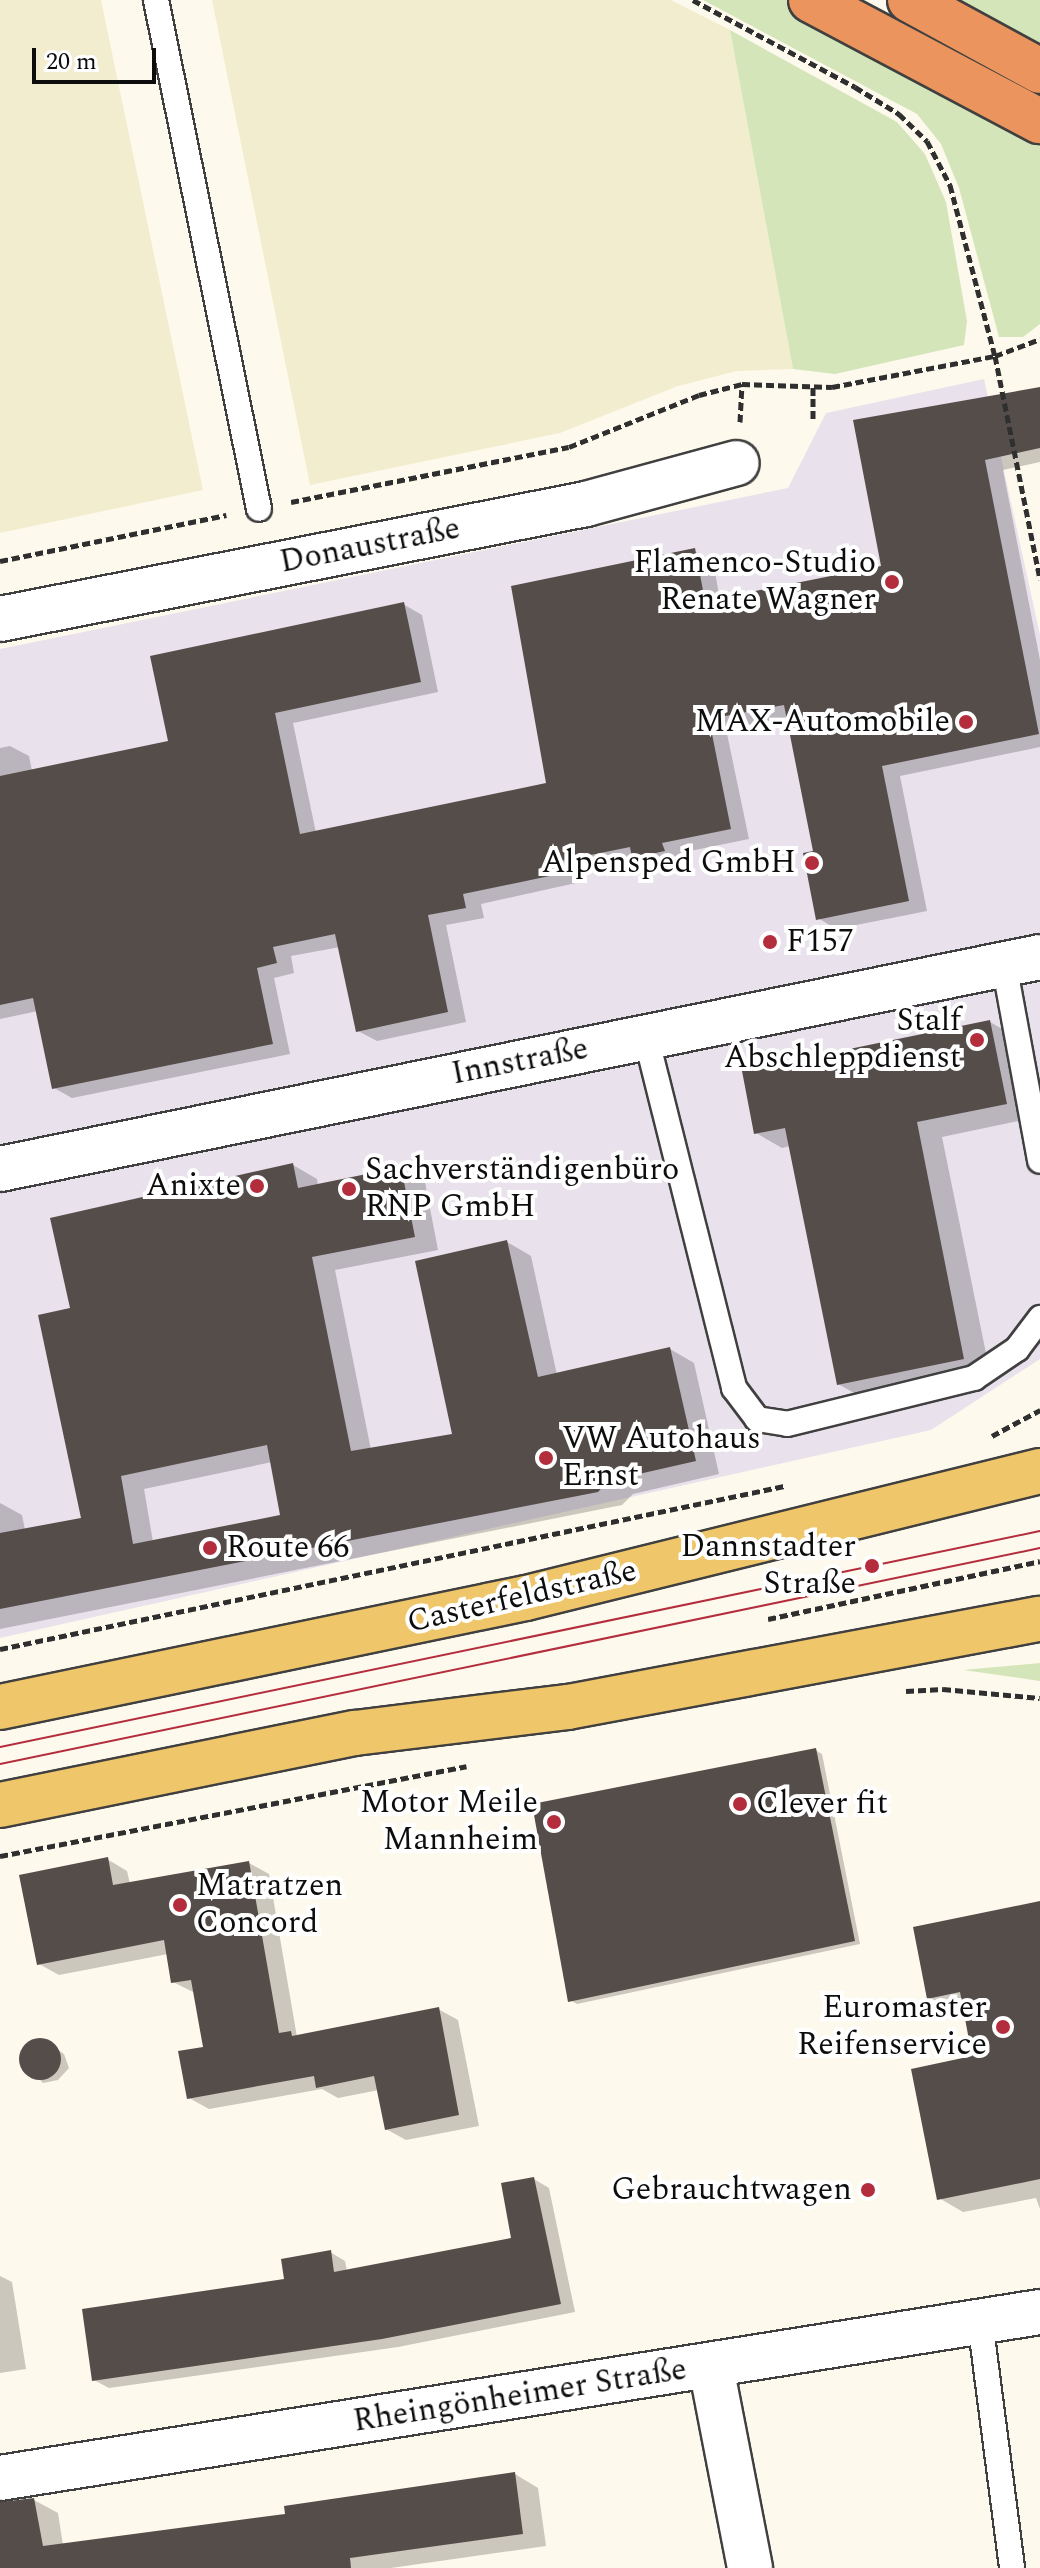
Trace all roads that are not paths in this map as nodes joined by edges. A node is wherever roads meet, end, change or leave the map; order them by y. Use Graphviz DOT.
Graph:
graph roads {
  1 [pos="156,0"];
  2 [pos="811,0"];
  3 [pos="910,0"];
  4 [pos="1040,71"];
  5 [pos="1040,121"];
  6 [pos="737,463"];
  7 [pos="259,509"];
  8 [pos="0,619"];
  9 [pos="1022,960"];
  10 [pos="646,1037"];
  11 [pos="1040,1161"];
  12 [pos="0,1169"];
  13 [pos="1040,1318"];
  14 [pos="1040,1471"];
  15 [pos="1040,1619"];
  16 [pos="978,1632"];
  17 [pos="1040,1642"];
  18 [pos="0,1707"];
  19 [pos="0,1805"];
  20 [pos="1040,2312"];
  21 [pos="980,2321"];
  22 [pos="711,2367"];
  23 [pos="0,2478"];
  24 [pos="750,2568"];
  25 [pos="1012,2568"];
  1 -- 7 [label="lane"];
  2 -- 5 [label="highway"];
  3 -- 4 [label="highway"];
  6 -- 8 [label="street, Donaustraße"];
  9 -- 10 [label="street, Innstraße"];
  9 -- 11 [label="lane"];
  10 -- 12 [label="street, Innstraße"];
  10 -- 13 [label="lane"];
  14 -- 18 [label="main road, Casterfeldstraße"];
  15 -- 16 [label="main road"];
  16 -- 17 [label="street"];
  16 -- 19 [label="main road"];
  20 -- 21 [label="street, Rheingönheimer Straße"];
  21 -- 22 [label="street, Rheingönheimer Straße"];
  21 -- 25 [label="lane"];
  22 -- 23 [label="street, Rheingönheimer Straße"];
  22 -- 24 [label="street"];
}
